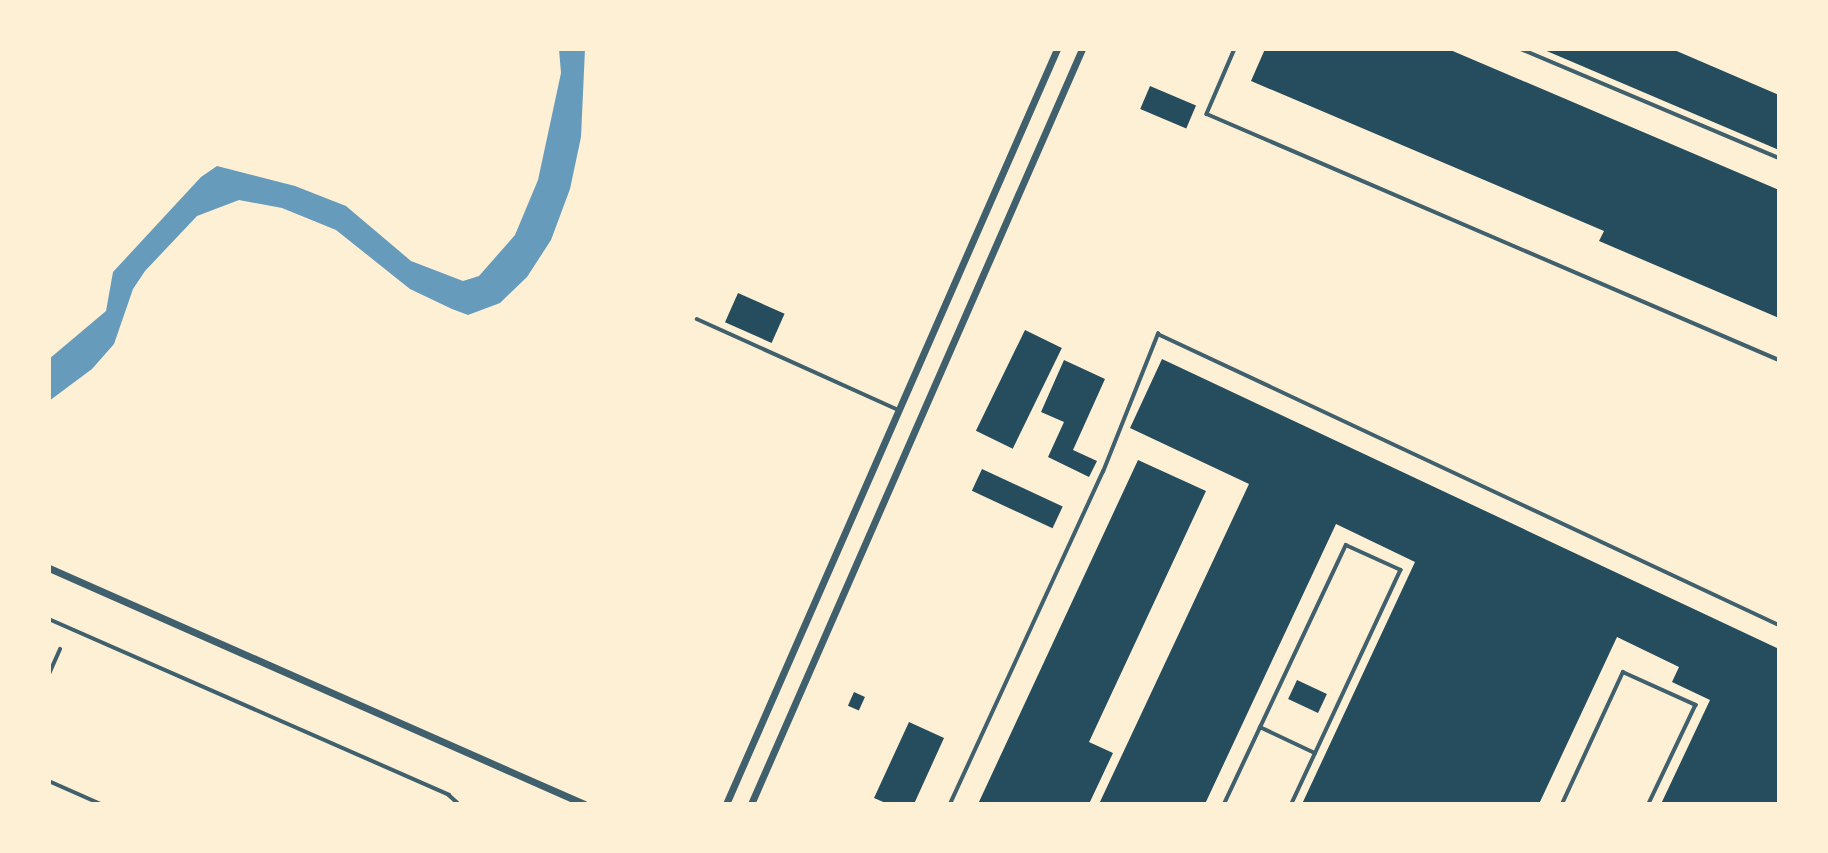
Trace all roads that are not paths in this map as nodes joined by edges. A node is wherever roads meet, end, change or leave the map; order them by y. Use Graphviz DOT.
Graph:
graph roads {
  1 [pos="1057,49"];
  2 [pos="1082,49"];
  3 [pos="1235,49"];
  4 [pos="1521,49"];
  5 [pos="1779,158"];
  6 [pos="696,319"];
  7 [pos="1779,360"];
  8 [pos="901,411"];
  9 [pos="49,568"];
  10 [pos="49,619"];
  11 [pos="1779,625"];
  12 [pos="60,649"];
  13 [pos="49,674"];
  14 [pos="1260,727"];
  15 [pos="1316,753"];
  16 [pos="49,781"];
  17 [pos="101,804"];
  18 [pos="459,804"];
  19 [pos="583,804"];
  20 [pos="726,804"];
  21 [pos="751,804"];
  22 [pos="950,804"];
  23 [pos="1224,804"];
  24 [pos="1292,804"];
  25 [pos="1562,804"];
  26 [pos="1649,804"];
  1 -- 8 [label="street"];
  2 -- 21 [label="street"];
  3 -- 7 [label="lane"];
  4 -- 5 [label="lane"];
  6 -- 8 [label="lane"];
  8 -- 20 [label="street"];
  9 -- 19 [label="street"];
  10 -- 18 [label="lane"];
  11 -- 22 [label="lane"];
  12 -- 13 [label="lane"];
  14 -- 15 [label="lane"];
  14 -- 15 [label="lane"];
  14 -- 23 [label="lane"];
  15 -- 24 [label="lane"];
  16 -- 17 [label="lane"];
  25 -- 26 [label="lane"];
}
